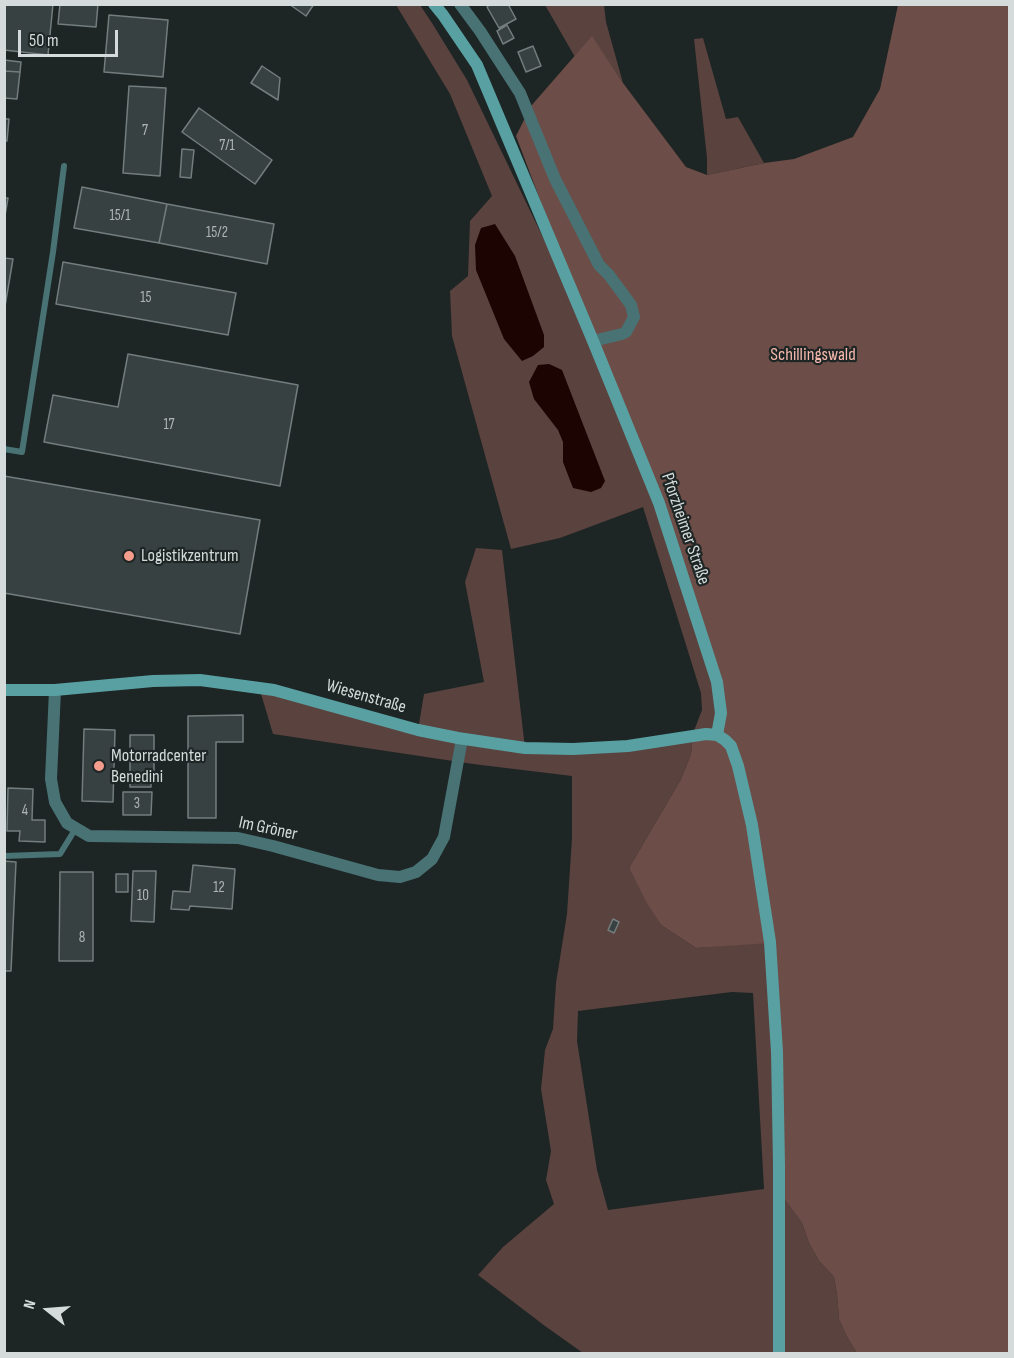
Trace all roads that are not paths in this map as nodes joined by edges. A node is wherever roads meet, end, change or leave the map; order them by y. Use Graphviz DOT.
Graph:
graph roads {
  1 [pos="434,4"];
  2 [pos="460,4"];
  3 [pos="64,166"];
  4 [pos="593,341"];
  5 [pos="4,449"];
  6 [pos="4,690"];
  7 [pos="55,690"];
  8 [pos="717,735"];
  9 [pos="462,739"];
  10 [pos="76,828"];
  11 [pos="4,856"];
  12 [pos="779,1353"];
  1 -- 4 [label="street, Pforzheimer Straße"];
  2 -- 4 [label="street"];
  3 -- 5 [label="lane"];
  4 -- 8 [label="street, Pforzheimer Straße"];
  6 -- 7 [label="street, Wiesenstraße"];
  7 -- 9 [label="street, Wiesenstraße"];
  7 -- 10 [label="street"];
  8 -- 9 [label="street, Wiesenstraße"];
  8 -- 12 [label="street"];
  9 -- 10 [label="street, Im Gröner"];
  10 -- 11 [label="lane"];
}
